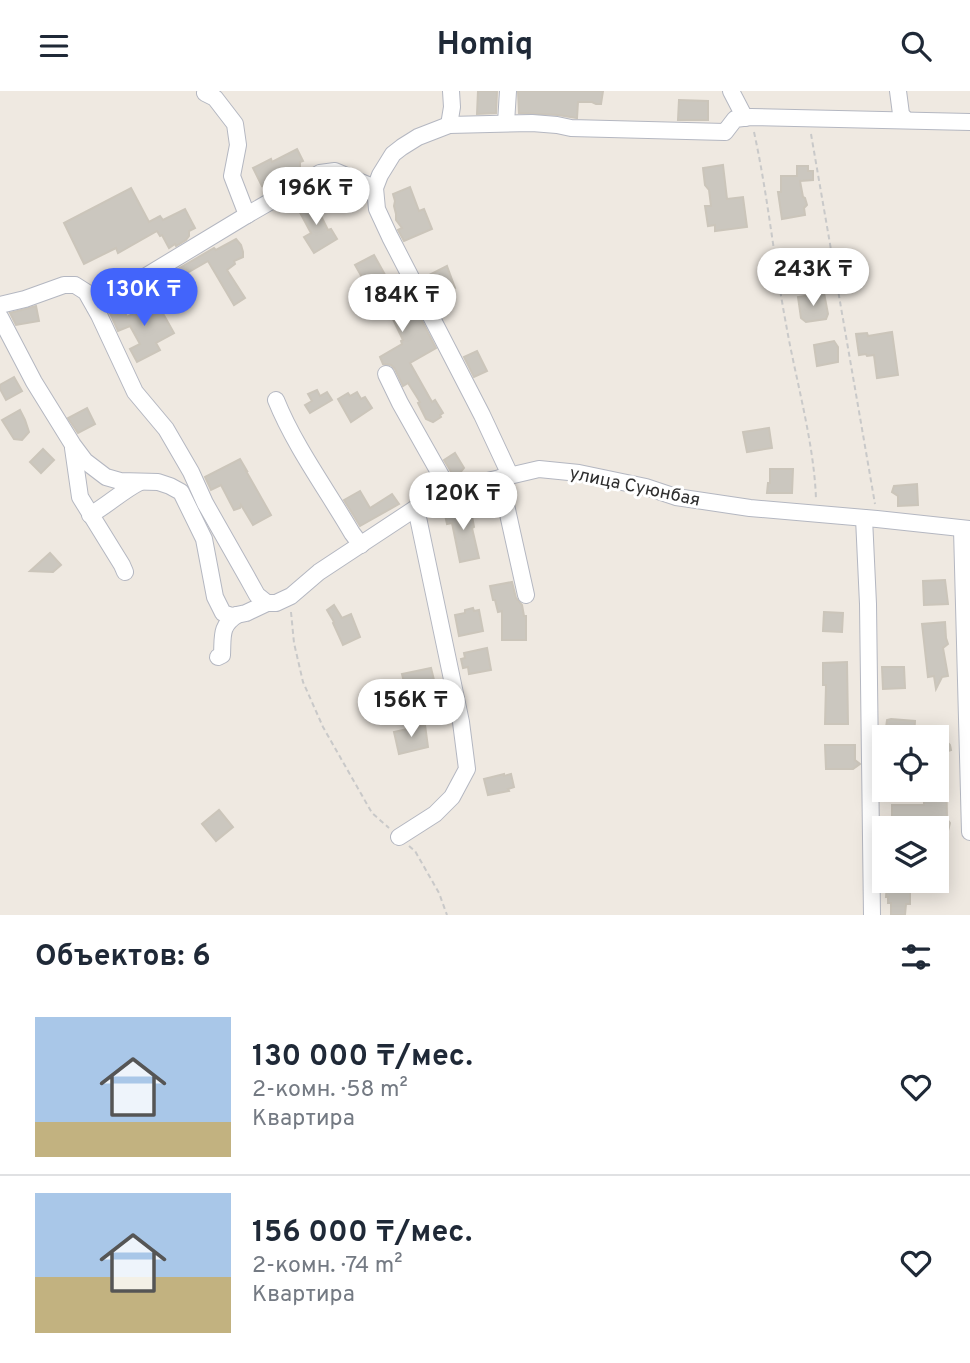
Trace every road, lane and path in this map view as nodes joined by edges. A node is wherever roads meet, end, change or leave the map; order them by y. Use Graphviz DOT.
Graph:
graph roads {
  1 [pos="451,91"];
  2 [pos="508,91"];
  3 [pos="731,91"];
  4 [pos="898,91"];
  5 [pos="205,93"];
  6 [pos="748,118"];
  7 [pos="906,121"];
  8 [pos="970,122"];
  9 [pos="506,123"];
  10 [pos="449,125"];
  11 [pos="811,133"];
  12 [pos="375,188"];
  13 [pos="247,215"];
  14 [pos="0,305"];
  15 [pos="94,307"];
  16 [pos="0,317"];
  17 [pos="386,374"];
  18 [pos="276,400"];
  19 [pos="73,445"];
  20 [pos="505,476"];
  21 [pos="141,481"];
  22 [pos="449,490"];
  23 [pos="416,508"];
  24 [pos="816,514"];
  25 [pos="90,515"];
  26 [pos="871,518"];
  27 [pos="966,529"];
  28 [pos="361,545"];
  29 [pos="125,572"];
  30 [pos="526,595"];
  31 [pos="291,596"];
  32 [pos="267,603"];
  33 [pos="237,615"];
  34 [pos="218,657"];
  35 [pos="970,832"];
  36 [pos="399,837"];
  37 [pos="447,915"];
  38 [pos="872,915"];
  1 -- 10 [label="street"];
  2 -- 9 [label="street"];
  3 -- 6 [label="street"];
  4 -- 7 [label="street"];
  5 -- 13 [label="street"];
  6 -- 7 [label="street"];
  6 -- 9 [label="street"];
  6 -- 24 [label="path"];
  7 -- 8 [label="street"];
  9 -- 10 [label="street"];
  10 -- 12 [label="street"];
  11 -- 26 [label="path"];
  12 -- 13 [label="street"];
  12 -- 20 [label="street"];
  13 -- 15 [label="street"];
  14 -- 15 [label="street"];
  15 -- 32 [label="street"];
  16 -- 19 [label="street"];
  17 -- 22 [label="street"];
  18 -- 28 [label="street"];
  19 -- 21 [label="street"];
  19 -- 25 [label="street"];
  20 -- 22 [label="street, улица Суюнбая"];
  20 -- 24 [label="street, улица Суюнбая"];
  20 -- 30 [label="street"];
  21 -- 25 [label="street"];
  21 -- 33 [label="street"];
  22 -- 23 [label="street, улица Суюнбая"];
  23 -- 28 [label="street, улица Суюнбая"];
  23 -- 36 [label="street"];
  24 -- 26 [label="street, улица Суюнбая"];
  25 -- 29 [label="street"];
  26 -- 27 [label="street, улица Суюнбая"];
  26 -- 38 [label="street"];
  27 -- 35 [label="street"];
  28 -- 31 [label="street, улица Суюнбая"];
  31 -- 32 [label="street"];
  31 -- 36 [label="path"];
  32 -- 33 [label="street"];
  33 -- 34 [label="street"];
  36 -- 37 [label="path"];
}
